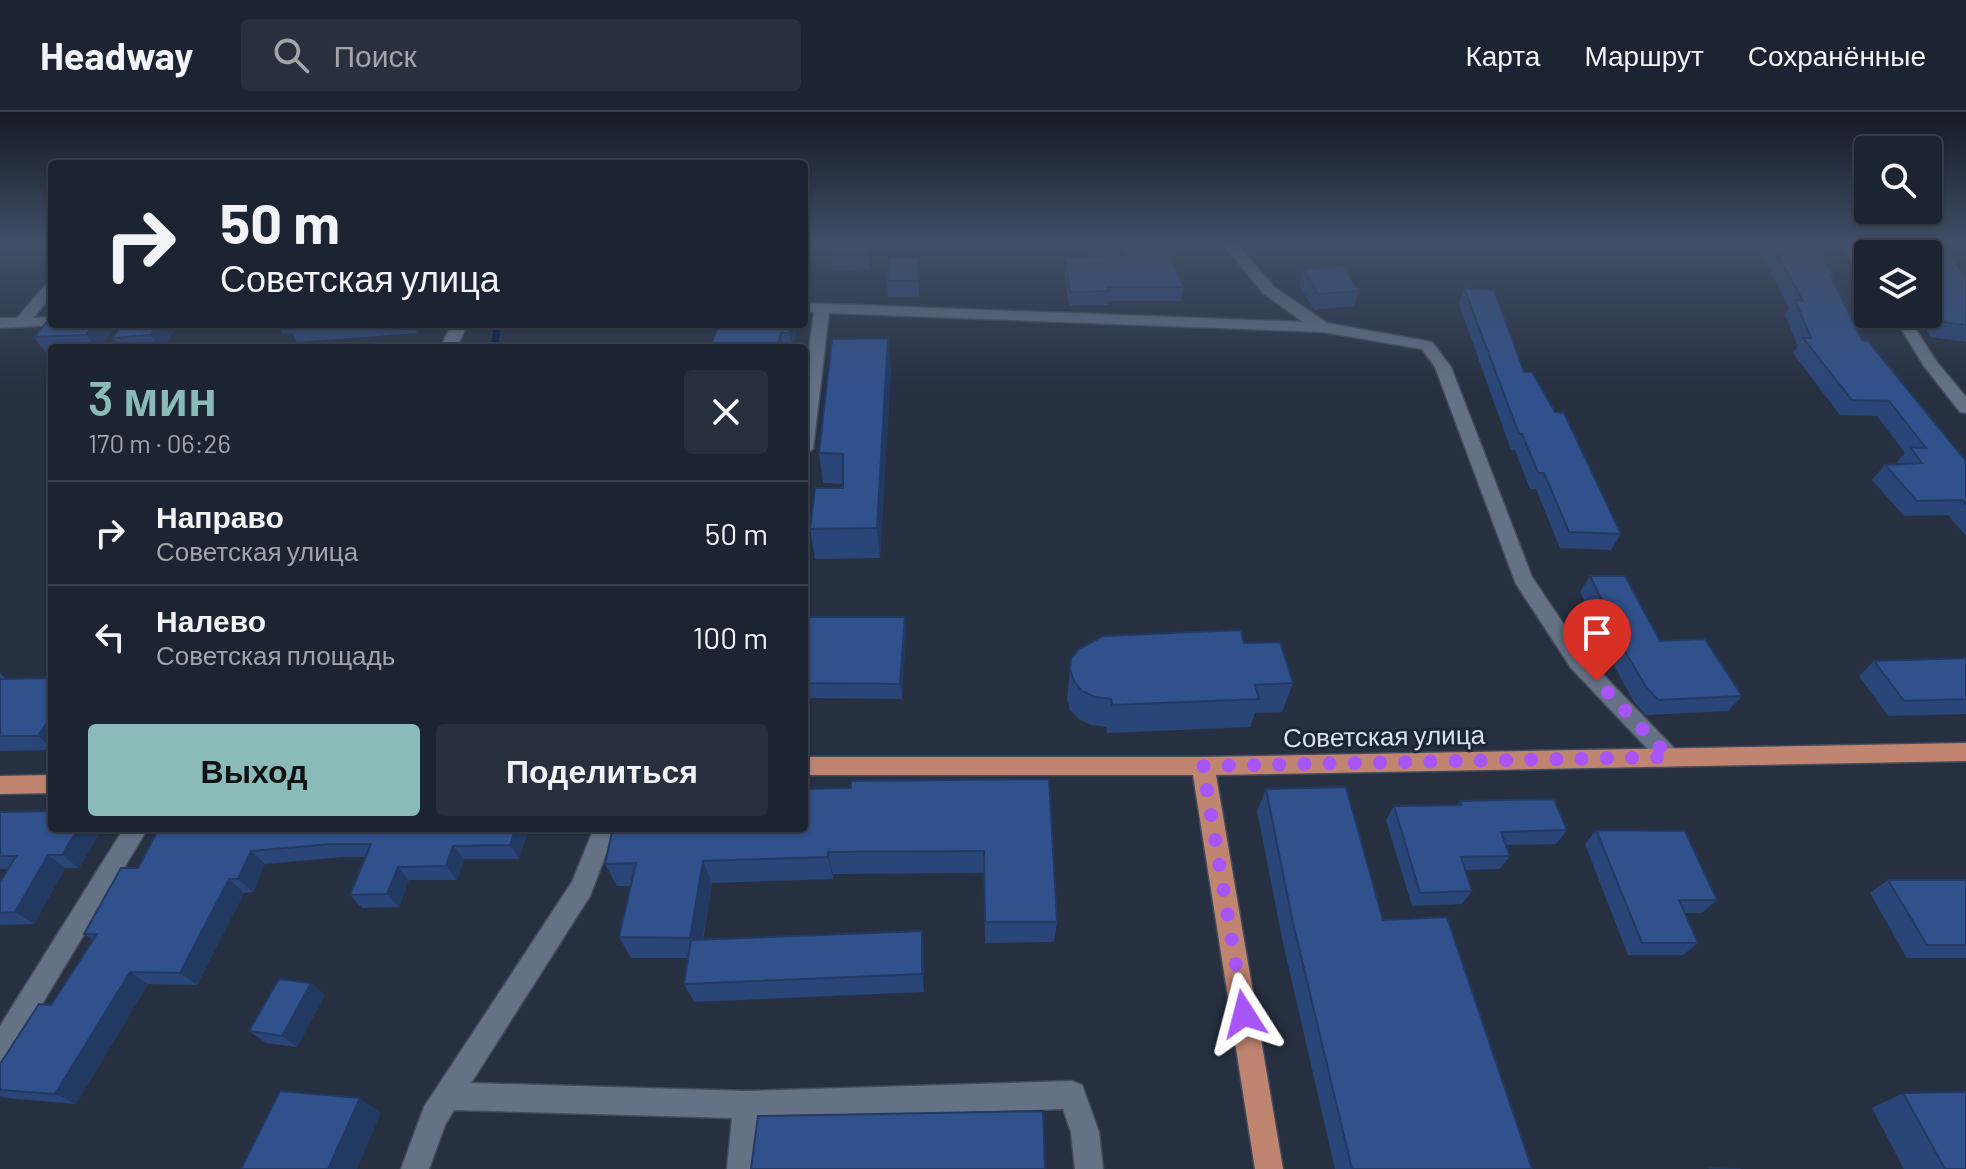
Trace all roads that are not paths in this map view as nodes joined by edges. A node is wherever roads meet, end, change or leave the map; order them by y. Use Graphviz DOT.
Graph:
graph roads {
  1 [pos="1268,290"];
  2 [pos="48,291"];
  3 [pos="808,307"];
  4 [pos="822,308"];
  5 [pos="48,322"];
  6 [pos="0,323"];
  7 [pos="21,323"];
  8 [pos="1323,327"];
  9 [pos="1908,328"];
  10 [pos="1966,408"];
  11 [pos="808,418"];
  12 [pos="1966,752"];
  13 [pos="1669,757"];
  14 [pos="808,766"];
  15 [pos="1203,766"];
  16 [pos="48,784"];
  17 [pos="0,785"];
  18 [pos="135,832"];
  19 [pos="603,832"];
  20 [pos="0,1050"];
  21 [pos="447,1096"];
  22 [pos="747,1105"];
  23 [pos="415,1169"];
  24 [pos="741,1169"];
  25 [pos="1089,1169"];
  26 [pos="1269,1169"];
  1 -- 8 [label="street"];
  2 -- 7 [label="street"];
  3 -- 4 [label="street"];
  4 -- 8 [label="street"];
  4 -- 11 [label="street"];
  5 -- 7 [label="street"];
  6 -- 7 [label="street"];
  8 -- 13 [label="street"];
  9 -- 10 [label="street"];
  12 -- 13 [label="main road, Советская улица"];
  13 -- 15 [label="main road, Советская улица"];
  14 -- 15 [label="main road, Советская улица"];
  15 -- 26 [label="main road"];
  16 -- 17 [label="main road"];
  18 -- 20 [label="street"];
  19 -- 21 [label="street"];
  21 -- 22 [label="street"];
  21 -- 23 [label="street"];
  22 -- 24 [label="street"];
  22 -- 25 [label="street"];
}
